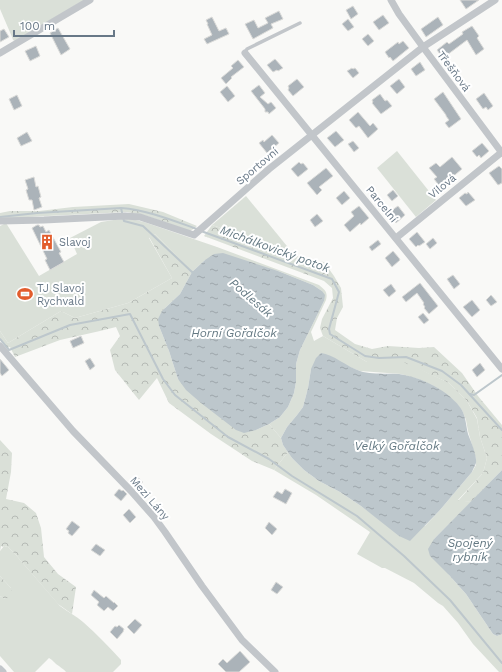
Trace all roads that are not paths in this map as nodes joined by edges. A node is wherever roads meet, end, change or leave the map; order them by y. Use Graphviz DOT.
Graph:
graph roads {
  1 [pos="90,0"];
  2 [pos="391,0"];
  3 [pos="495,0"];
  4 [pos="300,23"];
  5 [pos="423,47"];
  6 [pos="0,53"];
  7 [pos="245,53"];
  8 [pos="312,135"];
  9 [pos="502,153"];
  10 [pos="0,221"];
  11 [pos="396,238"];
  12 [pos="0,346"];
  13 [pos="502,369"];
  14 [pos="0,669"];
  15 [pos="3,672"];
  16 [pos="275,672"];
  1 -- 6 [label="street"];
  2 -- 5 [label="street, Třešňová"];
  3 -- 5 [label="street, Sportovní"];
  4 -- 7 [label="lane"];
  5 -- 8 [label="street, Sportovní"];
  5 -- 9 [label="street, Třešňová"];
  7 -- 8 [label="street, Parcelní"];
  8 -- 10 [label="street, Sportovní"];
  8 -- 11 [label="street, Parcelní"];
  9 -- 11 [label="street, Vilová"];
  11 -- 13 [label="street, Parcelní"];
  12 -- 16 [label="street, Mezi Lány"];
  14 -- 15 [label="street"];
}
